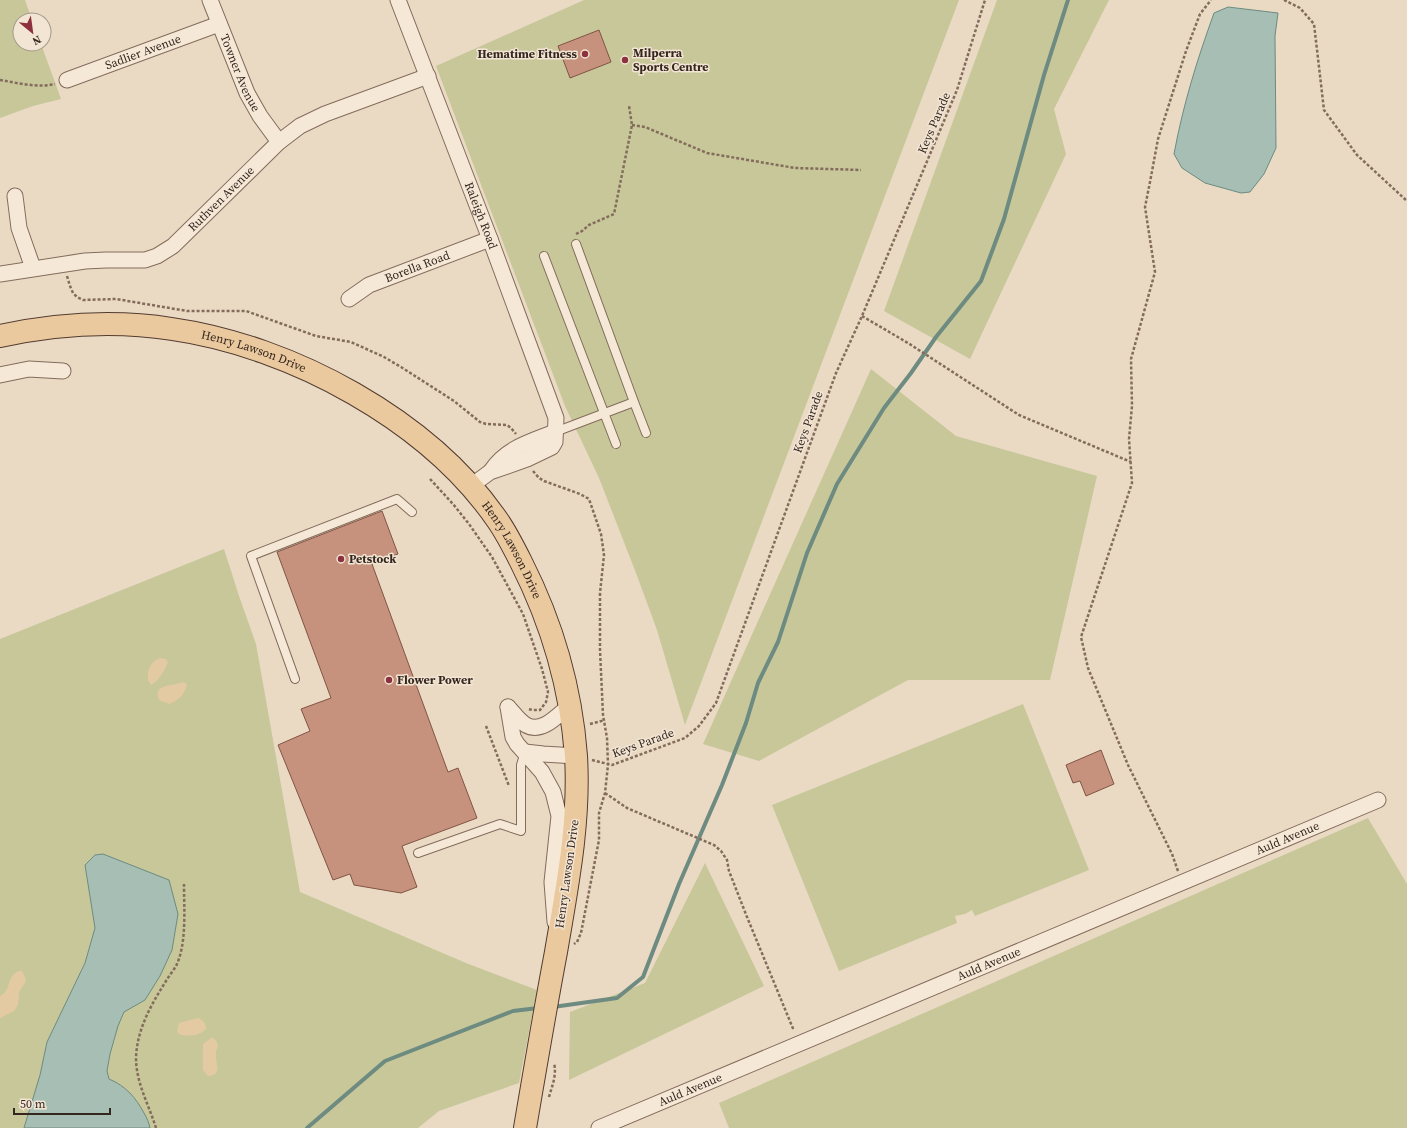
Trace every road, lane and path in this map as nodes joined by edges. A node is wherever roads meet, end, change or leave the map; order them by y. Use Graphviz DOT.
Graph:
graph roads {
  1 [pos="210,0"];
  2 [pos="398,0"];
  3 [pos="985,0"];
  4 [pos="1211,0"];
  5 [pos="1284,0"];
  6 [pos="219,24"];
  7 [pos="428,76"];
  8 [pos="0,80"];
  9 [pos="67,80"];
  10 [pos="629,106"];
  11 [pos="632,125"];
  12 [pos="279,142"];
  13 [pos="861,170"];
  14 [pos="15,196"];
  15 [pos="1407,201"];
  16 [pos="490,239"];
  17 [pos="576,244"];
  18 [pos="544,256"];
  19 [pos="65,263"];
  20 [pos="33,268"];
  21 [pos="0,274"];
  22 [pos="349,299"];
  23 [pos="862,316"];
  24 [pos="0,336"];
  25 [pos="64,371"];
  26 [pos="0,375"];
  27 [pos="634,402"];
  28 [pos="604,414"];
  29 [pos="555,432"];
  30 [pos="646,433"];
  31 [pos="518,437"];
  32 [pos="616,444"];
  33 [pos="1131,462"];
  34 [pos="531,469"];
  35 [pos="430,479"];
  36 [pos="471,486"];
  37 [pos="412,512"];
  38 [pos="295,679"];
  39 [pos="569,706"];
  40 [pos="527,708"];
  41 [pos="604,720"];
  42 [pos="589,724"];
  43 [pos="486,726"];
  44 [pos="525,752"];
  45 [pos="576,756"];
  46 [pos="608,765"];
  47 [pos="509,786"];
  48 [pos="605,793"];
  49 [pos="1378,800"];
  50 [pos="418,853"];
  51 [pos="1182,882"];
  52 [pos="184,884"];
  53 [pos="565,944"];
  54 [pos="794,1031"];
  55 [pos="156,1128"];
  56 [pos="525,1128"];
  57 [pos="599,1128"];
  1 -- 6 [label="street, Towner Avenue"];
  2 -- 7 [label="street, Raleigh Road"];
  3 -- 23 [label="path, Keys Parade"];
  4 -- 33 [label="path"];
  5 -- 15 [label="path"];
  6 -- 9 [label="street, Sadlier Avenue"];
  6 -- 12 [label="street, Towner Avenue"];
  7 -- 12 [label="street, Ruthven Avenue"];
  7 -- 16 [label="street, Raleigh Road"];
  8 -- 9 [label="path"];
  10 -- 11 [label="path"];
  11 -- 13 [label="path"];
  11 -- 17 [label="path"];
  12 -- 19 [label="street, Ruthven Avenue"];
  14 -- 20 [label="street"];
  16 -- 22 [label="street, Borella Road"];
  16 -- 29 [label="street, Raleigh Road"];
  17 -- 27 [label="lane"];
  18 -- 28 [label="lane"];
  19 -- 20 [label="street, Ruthven Avenue"];
  19 -- 31 [label="path"];
  20 -- 21 [label="street, Ruthven Avenue"];
  23 -- 33 [label="path"];
  23 -- 46 [label="path, Keys Parade"];
  24 -- 36 [label="main road, Henry Lawson Drive"];
  25 -- 26 [label="street"];
  27 -- 28 [label="lane"];
  27 -- 30 [label="lane"];
  28 -- 29 [label="lane"];
  28 -- 32 [label="lane"];
  29 -- 36 [label="street, Raleigh Road"];
  33 -- 51 [label="path"];
  34 -- 41 [label="path"];
  35 -- 40 [label="path"];
  36 -- 39 [label="main road, Henry Lawson Drive"];
  37 -- 38 [label="lane"];
  39 -- 44 [label="street"];
  39 -- 45 [label="main road, Henry Lawson Drive"];
  41 -- 42 [label="path"];
  41 -- 46 [label="path"];
  43 -- 47 [label="path"];
  44 -- 45 [label="street"];
  44 -- 50 [label="lane"];
  44 -- 53 [label="street"];
  45 -- 46 [label="path, Keys Parade"];
  45 -- 53 [label="main road, Henry Lawson Drive"];
  46 -- 48 [label="path"];
  48 -- 53 [label="path"];
  48 -- 54 [label="path"];
  49 -- 51 [label="street, Auld Avenue"];
  51 -- 57 [label="street, Auld Avenue"];
  52 -- 55 [label="path"];
  53 -- 56 [label="main road, Henry Lawson Drive"];
}
